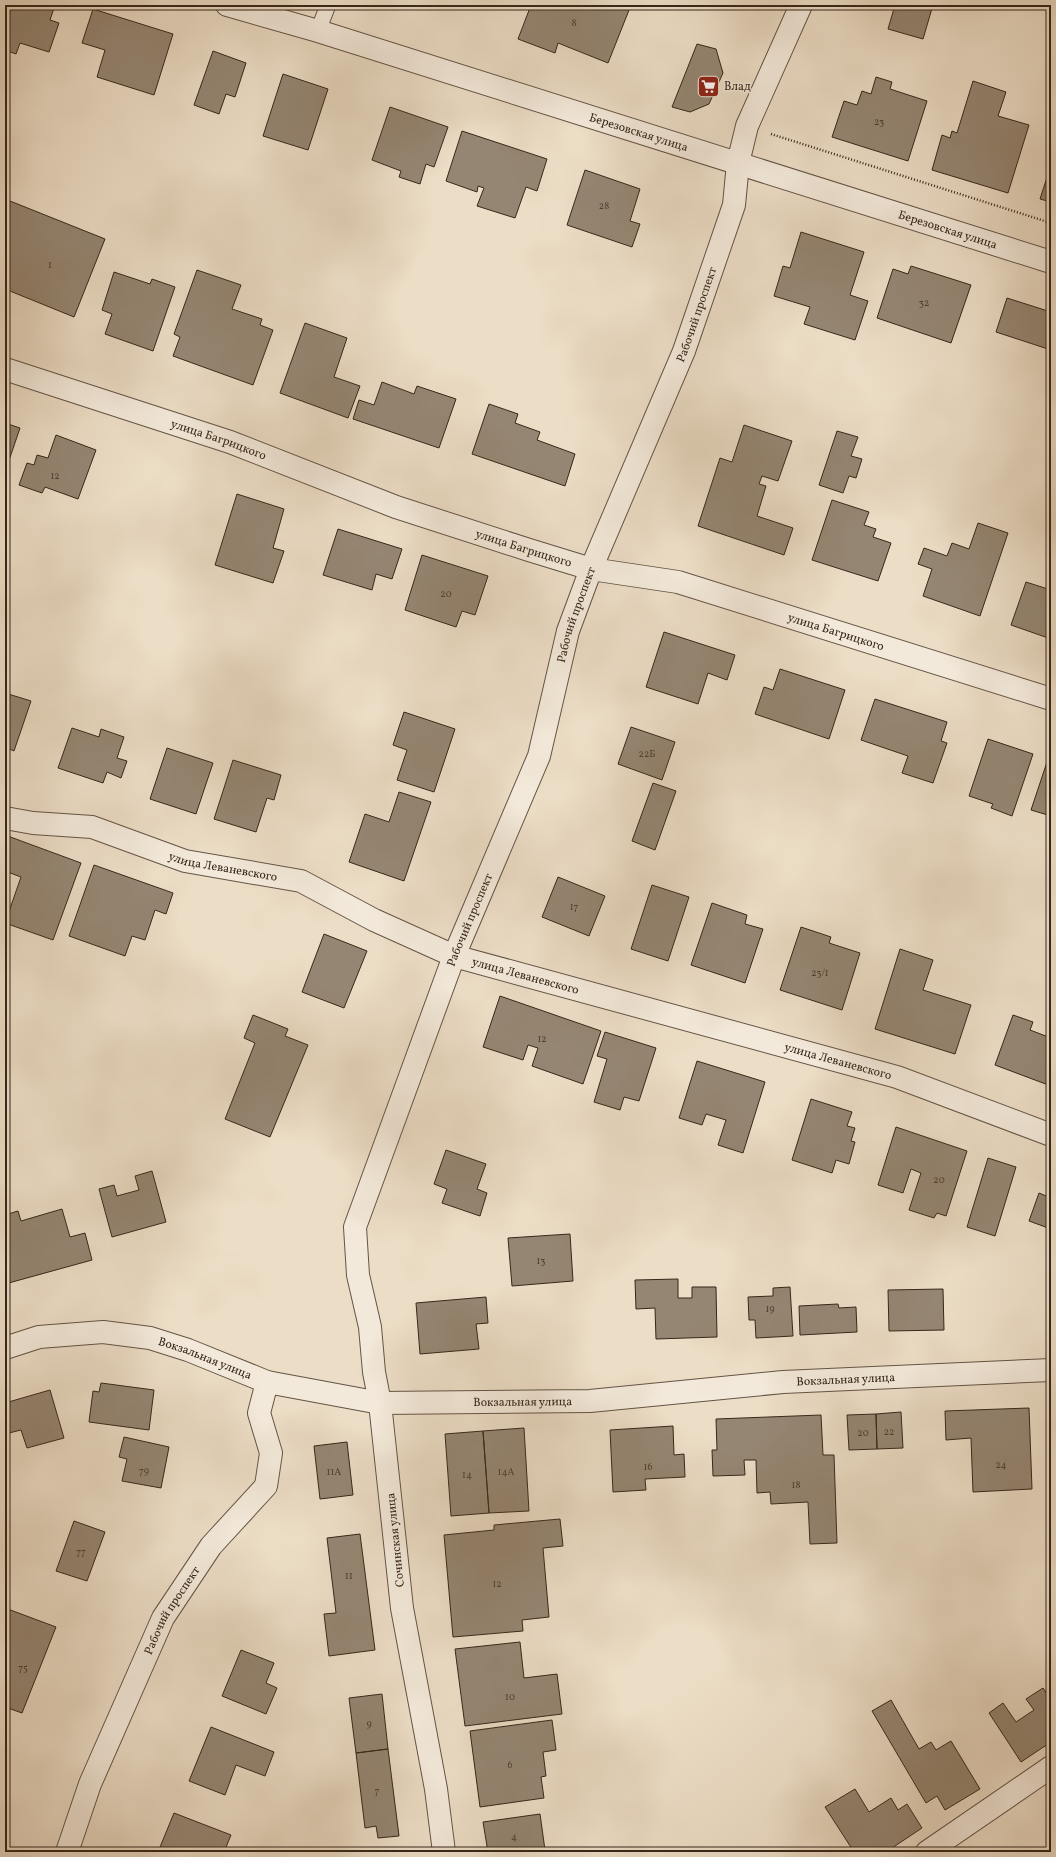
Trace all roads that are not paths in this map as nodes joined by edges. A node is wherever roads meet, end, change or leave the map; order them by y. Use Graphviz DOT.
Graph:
graph roads {
  1 [pos="227,5"];
  2 [pos="328,5"];
  3 [pos="801,5"];
  4 [pos="318,31"];
  5 [pos="738,163"];
  6 [pos="1051,262"];
  7 [pos="5,369"];
  8 [pos="591,569"];
  9 [pos="1051,699"];
  10 [pos="5,818"];
  11 [pos="454,956"];
  12 [pos="1051,1135"];
  13 [pos="355,1227"];
  14 [pos="5,1348"];
  15 [pos="1051,1370"];
  16 [pos="267,1382"];
  17 [pos="380,1403"];
  18 [pos="1051,1767"];
  19 [pos="67,1852"];
  20 [pos="444,1852"];
  21 [pos="927,1852"];
  1 -- 4 [label="street, Березовская улица"];
  2 -- 4 [label="lane"];
  3 -- 5 [label="street, Рабочий проспект"];
  4 -- 5 [label="street, Березовская улица"];
  5 -- 6 [label="street, Березовская улица"];
  5 -- 8 [label="street, Рабочий проспект"];
  7 -- 8 [label="street, улица Багрицкого"];
  8 -- 9 [label="street, улица Багрицкого"];
  8 -- 11 [label="street, Рабочий проспект"];
  10 -- 11 [label="street, улица Леваневского"];
  11 -- 12 [label="street, улица Леваневского"];
  11 -- 13 [label="street, Рабочий проспект"];
  13 -- 17 [label="street, Сочинская улица"];
  14 -- 16 [label="street, Вокзальная улица"];
  15 -- 17 [label="street, Вокзальная улица"];
  16 -- 17 [label="street, Вокзальная улица"];
  16 -- 19 [label="street, Рабочий проспект"];
  17 -- 20 [label="street, Сочинская улица"];
  18 -- 21 [label="street"];
}
